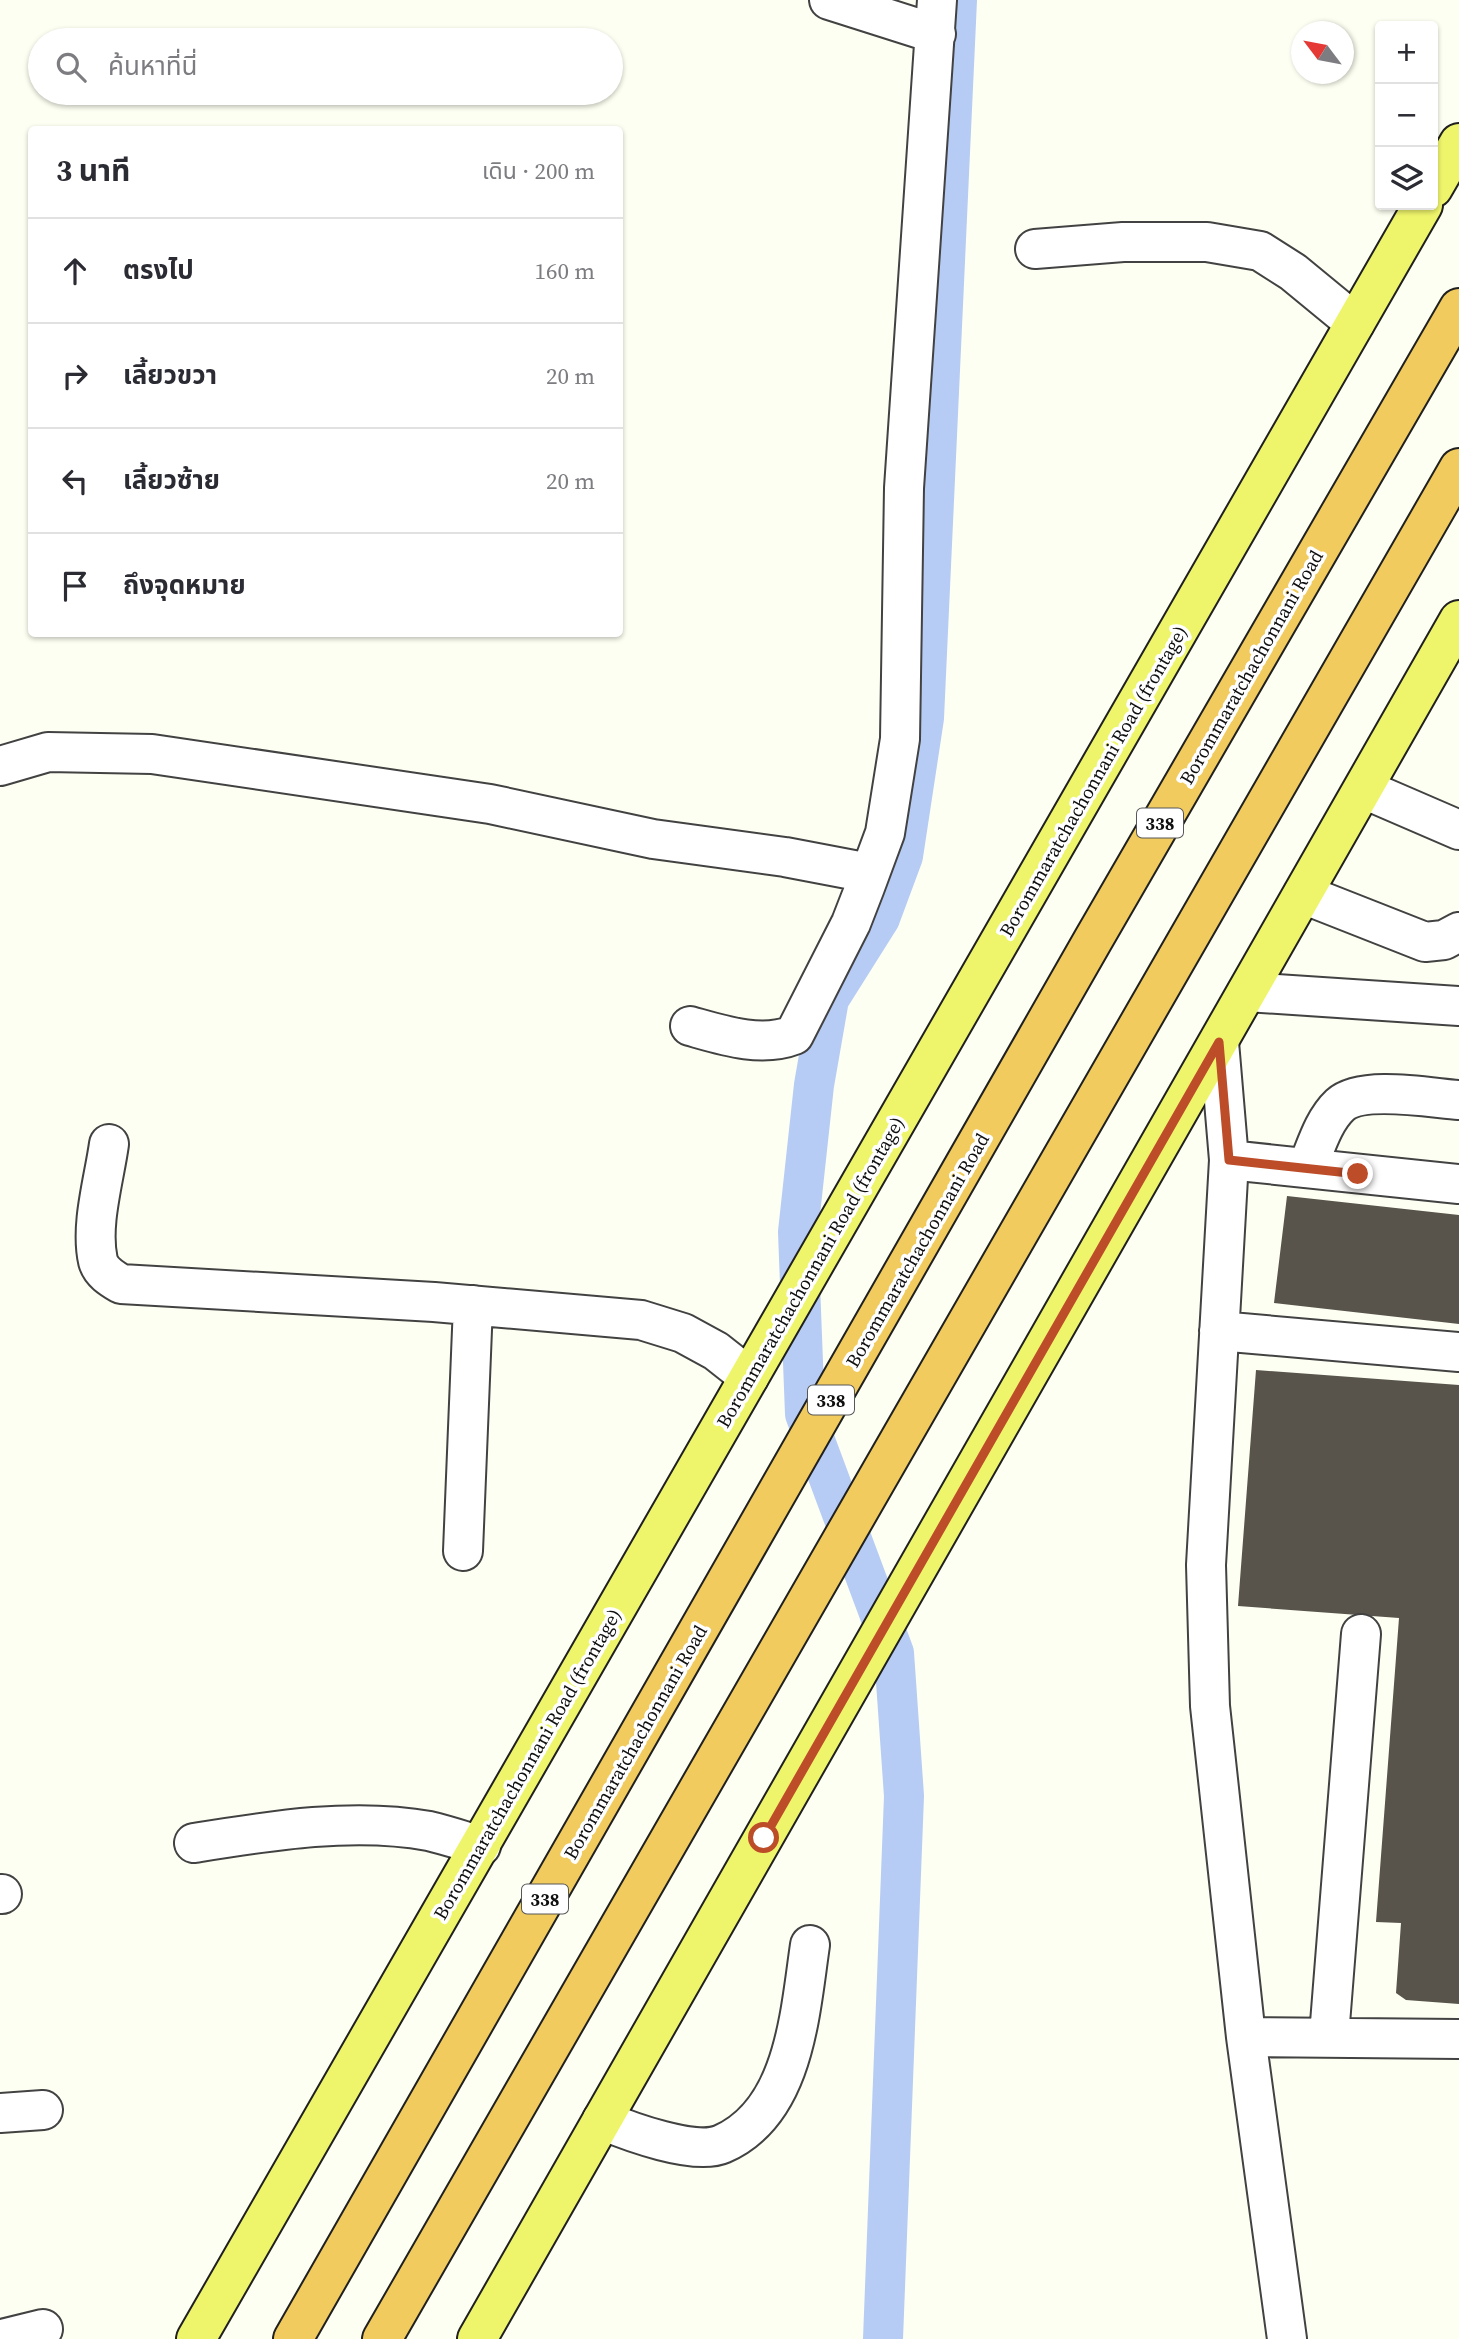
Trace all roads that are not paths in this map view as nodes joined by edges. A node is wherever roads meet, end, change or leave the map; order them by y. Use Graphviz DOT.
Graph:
graph roads {
  1 [pos="829,0"];
  2 [pos="936,17"];
  3 [pos="1459,143"];
  4 [pos="1438,179"];
  5 [pos="1420,210"];
  6 [pos="1035,249"];
  7 [pos="1459,308"];
  8 [pos="1355,323"];
  9 [pos="1459,468"];
  10 [pos="1455,633"];
  11 [pos="0,766"];
  12 [pos="1364,789"];
  13 [pos="1459,830"];
  14 [pos="869,873"];
  15 [pos="1303,894"];
  16 [pos="1459,932"];
  17 [pos="1247,992"];
  18 [pos="1459,1006"];
  19 [pos="690,1026"];
  20 [pos="1219,1042"];
  21 [pos="1459,1100"];
  22 [pos="109,1144"];
  23 [pos="1229,1160"];
  24 [pos="1307,1168"];
  25 [pos="1459,1184"];
  26 [pos="473,1305"];
  27 [pos="1219,1331"];
  28 [pos="1459,1352"];
  29 [pos="752,1371"];
  30 [pos="463,1550"];
  31 [pos="1361,1634"];
  32 [pos="194,1843"];
  33 [pos="481,1846"];
  34 [pos="810,1945"];
  35 [pos="1329,2036"];
  36 [pos="1246,2037"];
  37 [pos="1459,2039"];
  38 [pos="43,2110"];
  39 [pos="0,2113"];
  40 [pos="603,2120"];
  41 [pos="43,2329"];
  42 [pos="2,2339"];
  43 [pos="196,2339"];
  44 [pos="293,2339"];
  45 [pos="382,2339"];
  46 [pos="477,2339"];
  47 [pos="1287,2339"];
  1 -- 2 [label="street"];
  2 -- 14 [label="street"];
  3 -- 4 [label="main road"];
  5 -- 8 [label="main road, Borommaratchachonnani Road (frontage)"];
  6 -- 8 [label="street"];
  7 -- 44 [label="highway, Borommaratchachonnani Road / 338"];
  8 -- 29 [label="main road, Borommaratchachonnani Road (frontage)"];
  9 -- 45 [label="highway"];
  10 -- 12 [label="main road"];
  11 -- 14 [label="street"];
  12 -- 13 [label="street"];
  12 -- 15 [label="main road"];
  14 -- 19 [label="street"];
  15 -- 16 [label="street"];
  15 -- 17 [label="main road"];
  17 -- 18 [label="street"];
  17 -- 20 [label="main road"];
  20 -- 23 [label="street"];
  20 -- 40 [label="main road"];
  21 -- 24 [label="street"];
  22 -- 26 [label="street"];
  23 -- 24 [label="street"];
  23 -- 27 [label="street"];
  24 -- 25 [label="street"];
  26 -- 29 [label="street"];
  26 -- 30 [label="street"];
  27 -- 28 [label="street"];
  27 -- 36 [label="street"];
  29 -- 33 [label="main road, Borommaratchachonnani Road (frontage)"];
  31 -- 35 [label="street"];
  32 -- 33 [label="street"];
  33 -- 43 [label="main road, Borommaratchachonnani Road (frontage)"];
  34 -- 40 [label="street"];
  35 -- 36 [label="street"];
  35 -- 37 [label="street"];
  36 -- 47 [label="street"];
  38 -- 39 [label="street"];
  40 -- 46 [label="main road"];
  41 -- 42 [label="street"];
}
